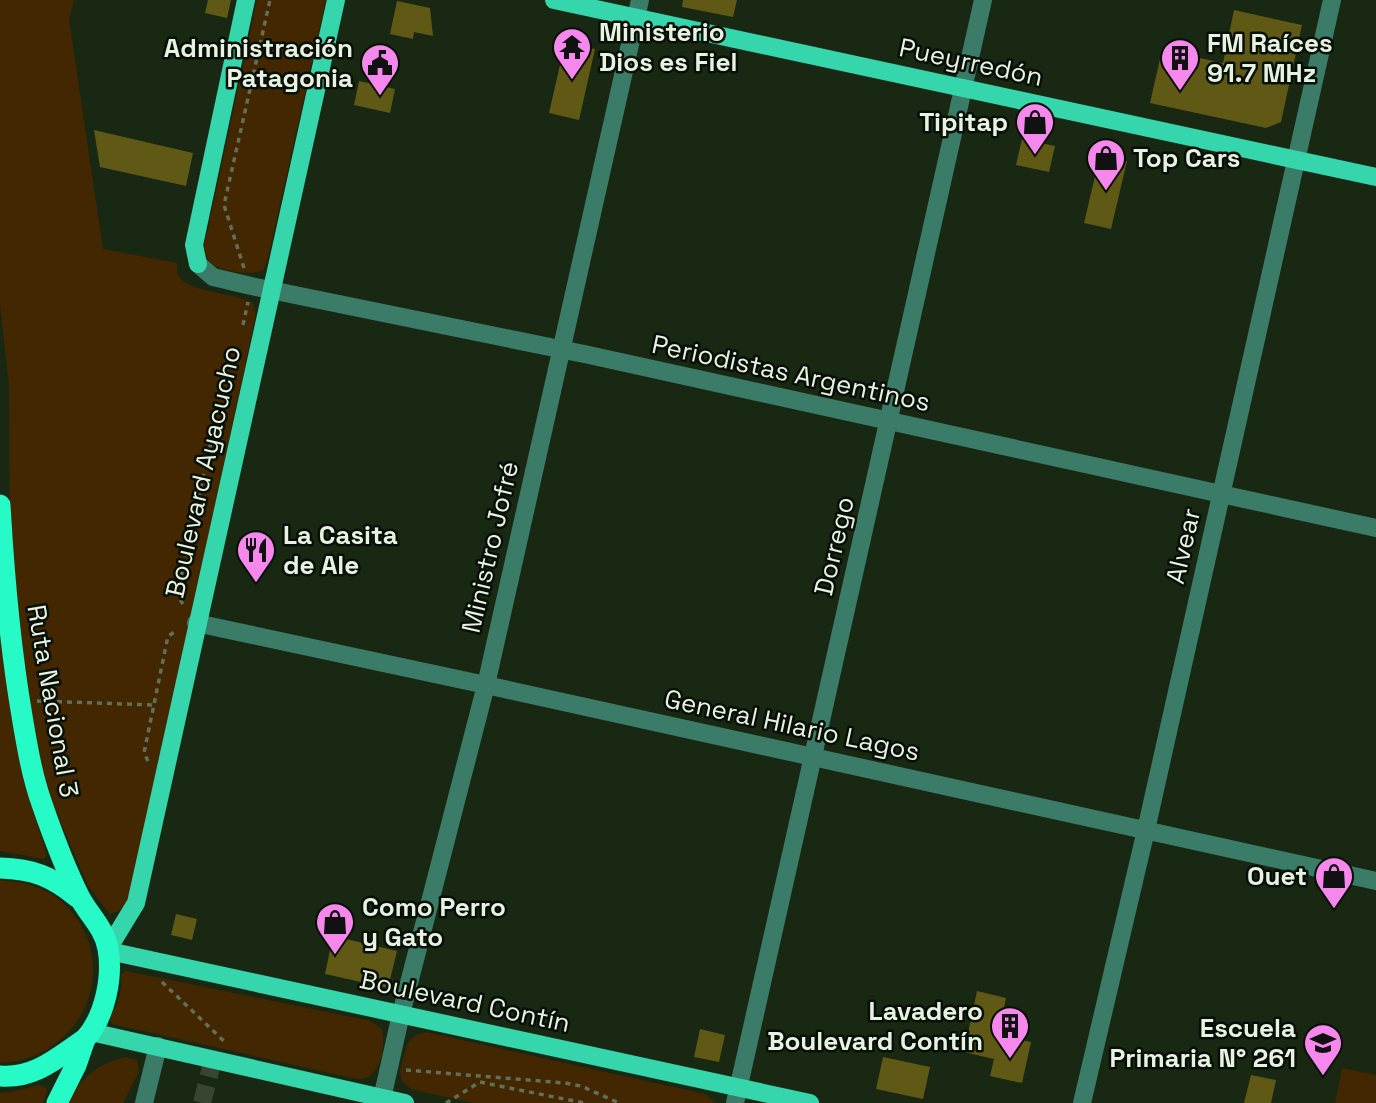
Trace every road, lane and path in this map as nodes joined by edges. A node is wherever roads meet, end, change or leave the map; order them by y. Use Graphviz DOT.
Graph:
graph roads {
  1 [pos="246,0"];
  2 [pos="270,0"];
  3 [pos="336,0"];
  4 [pos="554,0"];
  5 [pos="984,0"];
  6 [pos="1332,0"];
  7 [pos="639,8"];
  8 [pos="964,87"];
  9 [pos="1296,160"];
  10 [pos="1376,177"];
  11 [pos="198,264"];
  12 [pos="251,286"];
  13 [pos="271,290"];
  14 [pos="243,327"];
  15 [pos="562,349"];
  16 [pos="228,408"];
  17 [pos="889,421"];
  18 [pos="1222,494"];
  19 [pos="0,505"];
  20 [pos="1376,528"];
  21 [pos="196,623"];
  22 [pos="168,636"];
  23 [pos="486,685"];
  24 [pos="26,700"];
  25 [pos="155,705"];
  26 [pos="144,753"];
  27 [pos="813,757"];
  28 [pos="1146,830"];
  29 [pos="0,867"];
  30 [pos="1376,881"];
  31 [pos="81,900"];
  32 [pos="108,950"];
  33 [pos="135,956"];
  34 [pos="401,1014"];
  35 [pos="88,1035"];
  36 [pos="158,1046"];
  37 [pos="253,1069"];
  38 [pos="390,1069"];
  39 [pos="0,1076"];
  40 [pos="737,1096"];
  41 [pos="382,1101"];
  42 [pos="57,1103"];
  43 [pos="144,1103"];
  44 [pos="405,1103"];
  45 [pos="446,1103"];
  46 [pos="584,1103"];
  47 [pos="620,1103"];
  48 [pos="810,1103"];
  49 [pos="1082,1103"];
  1 -- 11 [label="main road"];
  2 -- 12 [label="path"];
  3 -- 13 [label="main road, Boulevard Ayacucho"];
  4 -- 7 [label="main road, Pueyrredón"];
  5 -- 8 [label="street, Dorrego"];
  6 -- 9 [label="street, Alvear"];
  7 -- 8 [label="main road, Pueyrredón"];
  7 -- 15 [label="street, Ministro Jofré"];
  8 -- 9 [label="main road, Pueyrredón"];
  8 -- 17 [label="street, Dorrego"];
  9 -- 10 [label="main road, Pueyrredón"];
  9 -- 18 [label="street, Alvear"];
  11 -- 12 [label="street, Periodistas Argentinos"];
  12 -- 13 [label="street, Periodistas Argentinos"];
  12 -- 14 [label="path"];
  13 -- 15 [label="street, Periodistas Argentinos"];
  13 -- 21 [label="main road, Boulevard Ayacucho"];
  15 -- 17 [label="street, Periodistas Argentinos"];
  15 -- 23 [label="street, Ministro Jofré"];
  16 -- 21 [label="path"];
  17 -- 18 [label="street, Periodistas Argentinos"];
  17 -- 27 [label="street, Dorrego"];
  18 -- 20 [label="street, Periodistas Argentinos"];
  18 -- 28 [label="street, Alvear"];
  19 -- 31 [label="highway, Ruta Nacional 3"];
  21 -- 23 [label="street, General Hilario Lagos"];
  21 -- 32 [label="main road, Boulevard Ayacucho"];
  22 -- 25 [label="path"];
  23 -- 27 [label="street, General Hilario Lagos"];
  23 -- 34 [label="street, Ministro Jofré"];
  24 -- 25 [label="path"];
  25 -- 26 [label="path"];
  27 -- 28 [label="street, General Hilario Lagos"];
  27 -- 40 [label="street, Dorrego"];
  28 -- 30 [label="street, General Hilario Lagos"];
  28 -- 49 [label="street, Alvear"];
  29 -- 31 [label="highway, Ruta Nacional 3"];
  31 -- 32 [label="highway, Ruta Nacional 3"];
  32 -- 33 [label="main road, Boulevard Contín"];
  32 -- 35 [label="highway"];
  33 -- 34 [label="main road, Boulevard Contín"];
  33 -- 37 [label="path"];
  34 -- 38 [label="street, Ministro Jofré"];
  34 -- 40 [label="main road, Boulevard Contín"];
  35 -- 36 [label="main road"];
  35 -- 39 [label="highway"];
  35 -- 42 [label="highway"];
  36 -- 37 [label="main road"];
  36 -- 43 [label="street"];
  37 -- 41 [label="main road"];
  38 -- 41 [label="street, Ministro Jofré"];
  38 -- 47 [label="path"];
  40 -- 48 [label="main road, Boulevard Contín"];
  41 -- 44 [label="main road"];
  45 -- 46 [label="path"];
}
